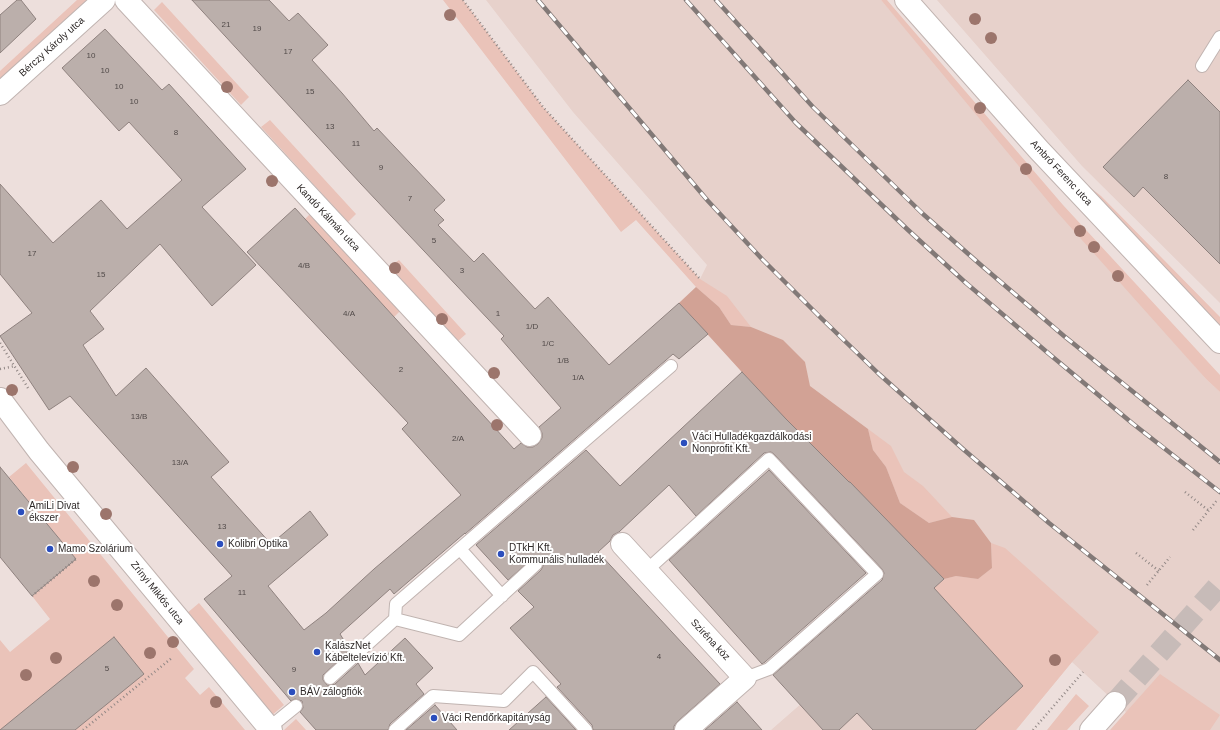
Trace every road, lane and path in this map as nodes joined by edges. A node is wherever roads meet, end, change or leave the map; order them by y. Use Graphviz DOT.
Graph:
graph roads {
  1 [pos="104,0"];
  2 [pos="126,0"];
  3 [pos="463,0"];
  4 [pos="906,0"];
  5 [pos="1220,38"];
  6 [pos="1202,66"];
  7 [pos="0,94"];
  8 [pos="700,279"];
  9 [pos="1220,342"];
  10 [pos="15,366"];
  11 [pos="671,366"];
  12 [pos="0,369"];
  13 [pos="0,399"];
  14 [pos="530,435"];
  15 [pos="1185,492"];
  16 [pos="1218,499"];
  17 [pos="1209,510"];
  18 [pos="1193,530"];
  19 [pos="622,544"];
  20 [pos="460,549"];
  21 [pos="1136,553"];
  22 [pos="1170,557"];
  23 [pos="76,559"];
  24 [pos="536,564"];
  25 [pos="646,571"];
  26 [pos="1159,571"];
  27 [pos="1147,585"];
  28 [pos="32,596"];
  29 [pos="502,596"];
  30 [pos="395,619"];
  31 [pos="173,657"];
  32 [pos="1083,672"];
  33 [pos="330,678"];
  34 [pos="745,678"];
  35 [pos="1115,703"];
  36 [pos="296,706"];
  37 [pos="270,729"];
  38 [pos="83,730"];
  39 [pos="395,730"];
  40 [pos="586,730"];
  41 [pos="686,730"];
  42 [pos="1034,730"];
  43 [pos="1091,730"];
  1 -- 7 [label="street, Bérczy Károly utca"];
  2 -- 14 [label="street, Kandó Kálmán utca"];
  3 -- 8 [label="path"];
  4 -- 9 [label="street, Ambró Ferenc utca"];
  5 -- 6 [label="lane"];
  10 -- 12 [label="path"];
  11 -- 20 [label="lane"];
  13 -- 37 [label="street, Zrínyi Miklós utca"];
  15 -- 17 [label="path"];
  16 -- 17 [label="path"];
  17 -- 18 [label="path"];
  19 -- 25 [label="street, Sziréna köz"];
  20 -- 29 [label="lane"];
  20 -- 30 [label="lane"];
  21 -- 26 [label="path"];
  22 -- 26 [label="path"];
  23 -- 28 [label="path"];
  24 -- 29 [label="lane"];
  25 -- 34 [label="street, Sziréna köz"];
  25 -- 34 [label="lane"];
  26 -- 27 [label="path"];
  29 -- 30 [label="lane"];
  30 -- 33 [label="lane"];
  31 -- 38 [label="path"];
  32 -- 42 [label="path"];
  34 -- 41 [label="street"];
  35 -- 43 [label="street"];
  36 -- 37 [label="lane"];
  39 -- 40 [label="lane"];
}
